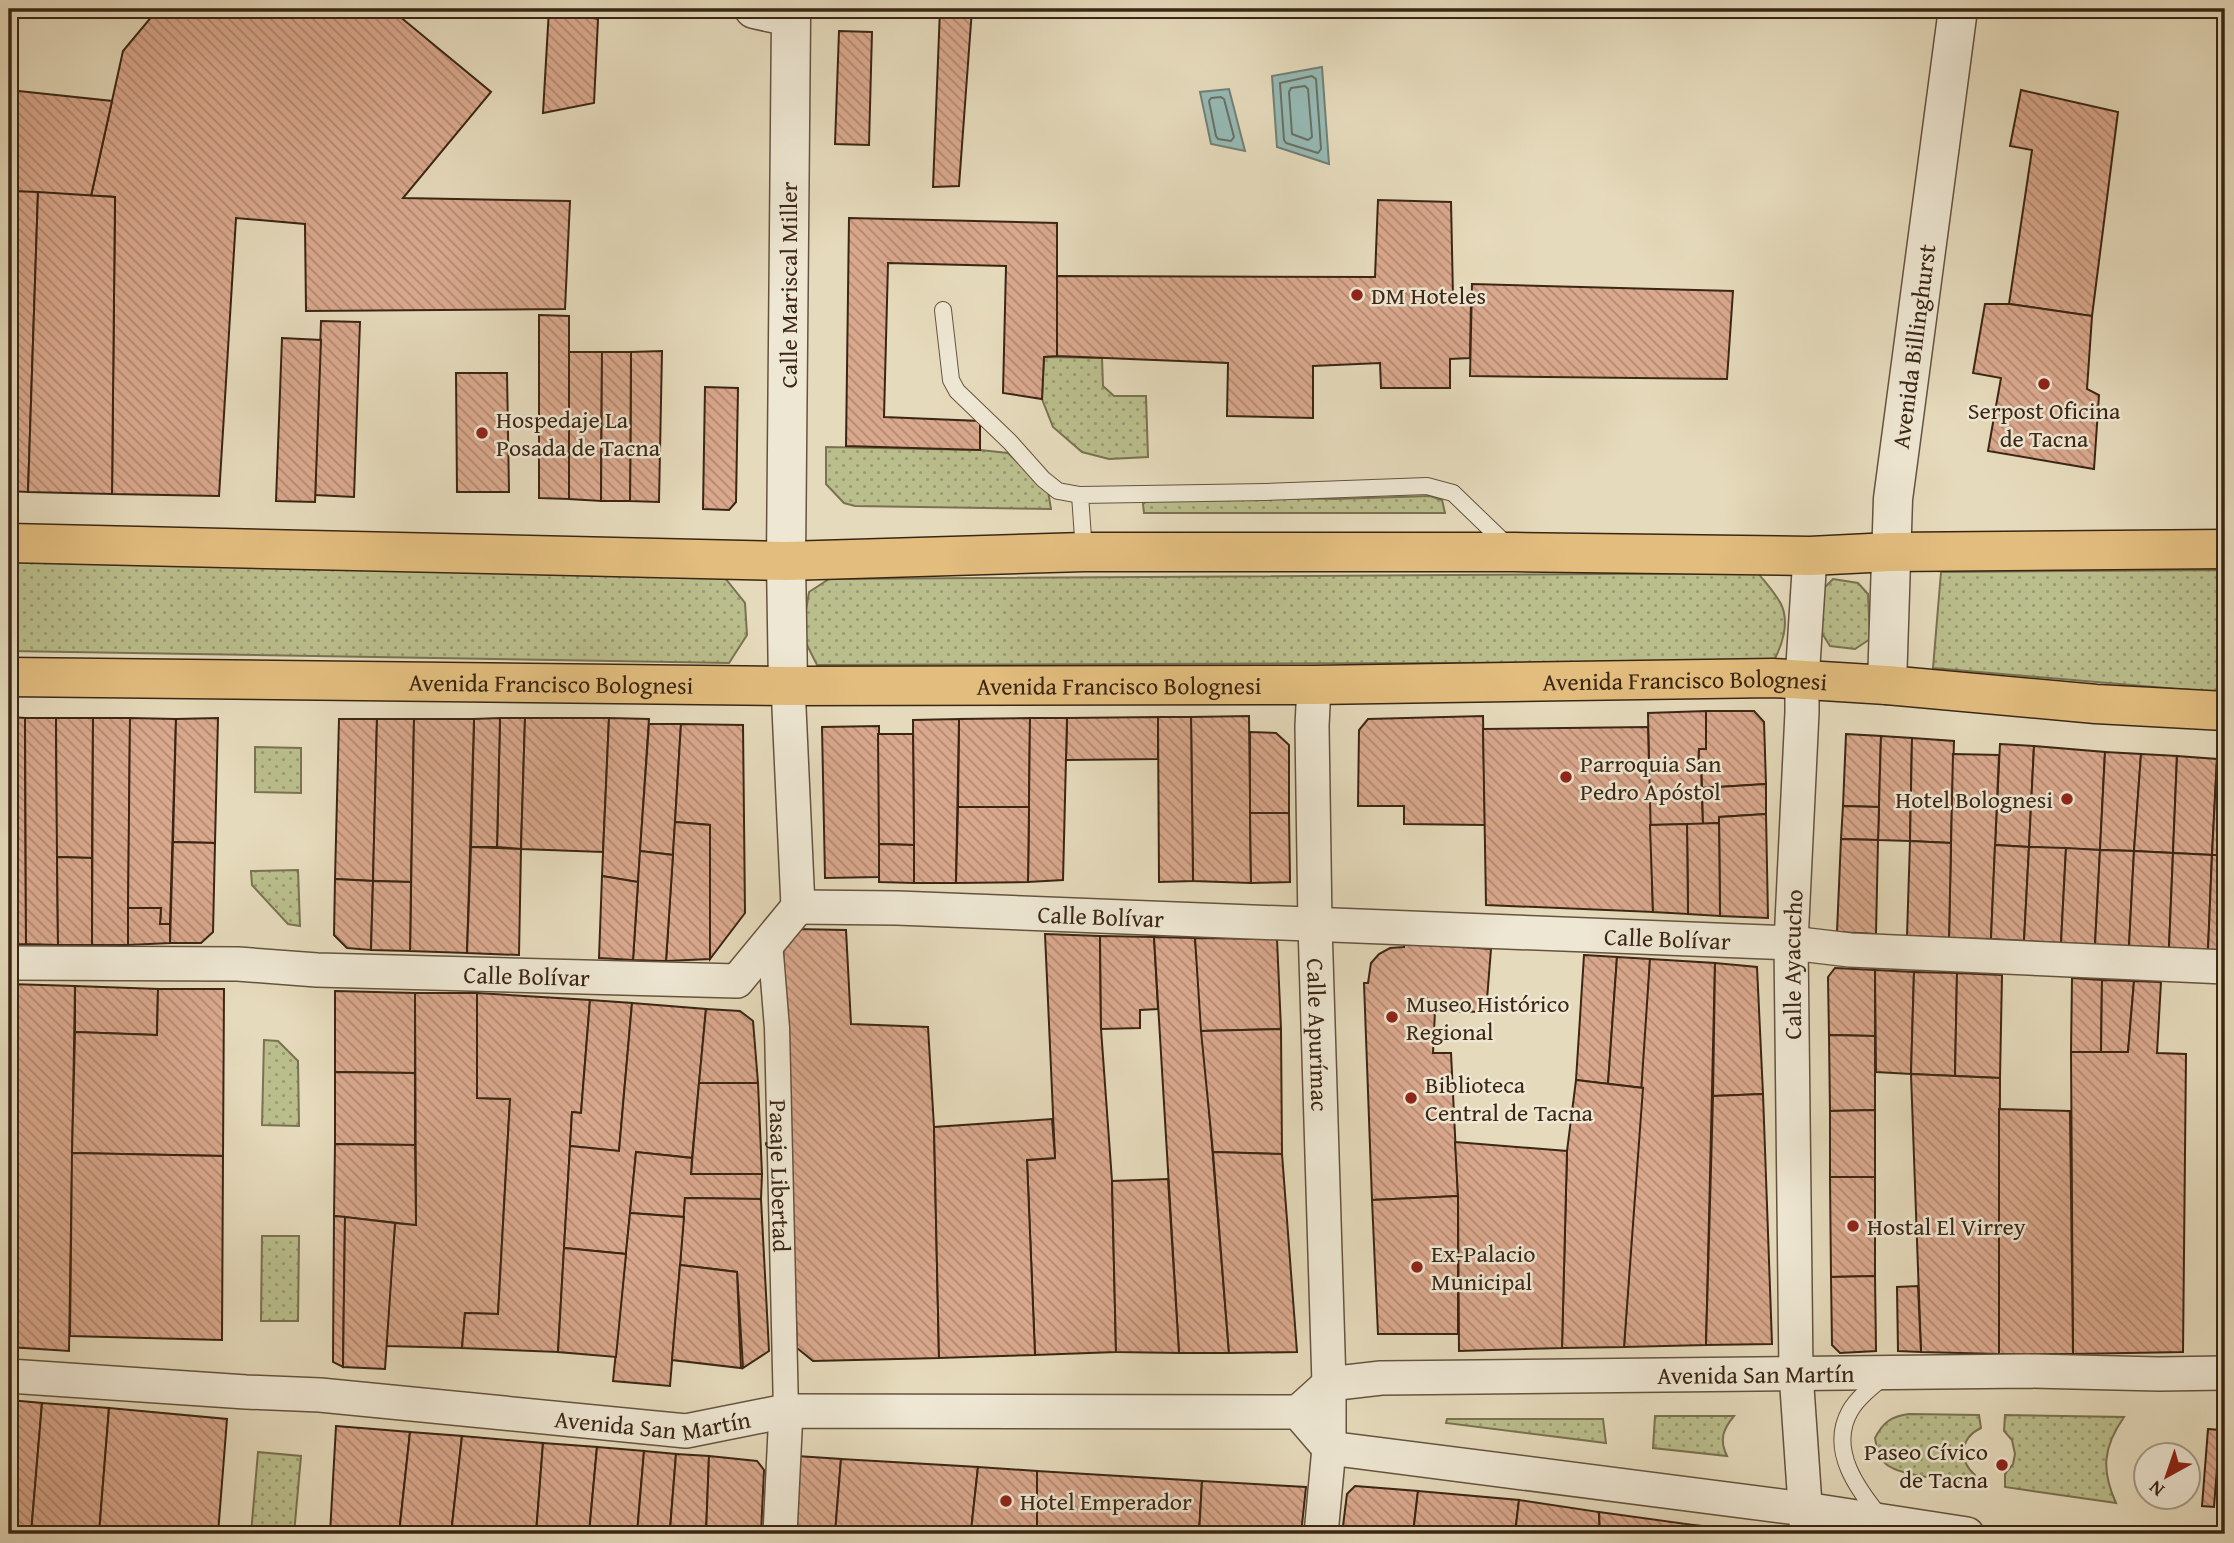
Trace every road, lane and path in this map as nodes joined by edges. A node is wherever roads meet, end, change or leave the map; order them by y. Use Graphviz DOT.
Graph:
graph roads {
  1 [pos="754,9"];
  2 [pos="1958,9"];
  3 [pos="791,13"];
  4 [pos="943,310"];
  5 [pos="1080,495"];
  6 [pos="9,543"];
  7 [pos="2225,549"];
  8 [pos="1084,552"];
  9 [pos="1514,552"];
  10 [pos="1890,552"];
  11 [pos="1810,556"];
  12 [pos="786,561"];
  13 [pos="9,677"];
  14 [pos="1802,680"];
  15 [pos="1314,685"];
  16 [pos="1888,685"];
  17 [pos="788,686"];
  18 [pos="2225,711"];
  19 [pos="798,907"];
  20 [pos="1315,925"];
  21 [pos="770,942"];
  22 [pos="1791,943"];
  23 [pos="9,963"];
  24 [pos="2225,967"];
  25 [pos="1889,1372"];
  26 [pos="1796,1373"];
  27 [pos="2225,1373"];
  28 [pos="9,1376"];
  29 [pos="1329,1384"];
  30 [pos="786,1411"];
  31 [pos="1298,1412"];
  32 [pos="1329,1448"];
  33 [pos="1806,1522"];
  34 [pos="1885,1522"];
  35 [pos="780,1534"];
  36 [pos="1321,1534"];
  37 [pos="1967,1534"];
  1 -- 3 [label="street"];
  2 -- 10 [label="street, Avenida Billinghurst"];
  3 -- 12 [label="street, Calle Mariscal Miller"];
  4 -- 5 [label="lane"];
  5 -- 8 [label="lane"];
  5 -- 9 [label="lane"];
  6 -- 12 [label="main road"];
  7 -- 10 [label="main road"];
  8 -- 9 [label="main road"];
  8 -- 12 [label="main road"];
  9 -- 11 [label="main road"];
  10 -- 11 [label="main road"];
  10 -- 16 [label="street, Avenida Billinghurst"];
  11 -- 14 [label="street, Calle Ayacucho"];
  12 -- 17 [label="street, Calle Mariscal Miller"];
  13 -- 17 [label="main road, Avenida Francisco Bolognesi"];
  14 -- 15 [label="main road, Avenida Francisco Bolognesi"];
  14 -- 16 [label="main road, Avenida Francisco Bolognesi"];
  14 -- 22 [label="street, Calle Ayacucho"];
  15 -- 17 [label="main road, Avenida Francisco Bolognesi"];
  15 -- 20 [label="street, Calle Apurímac"];
  16 -- 18 [label="main road, Avenida Francisco Bolognesi"];
  17 -- 19 [label="street"];
  19 -- 20 [label="street, Calle Bolívar"];
  19 -- 21 [label="street, Calle Bolívar"];
  20 -- 22 [label="street, Calle Bolívar"];
  20 -- 29 [label="street, Calle Apurímac"];
  21 -- 23 [label="street, Calle Bolívar"];
  21 -- 30 [label="street, Pasaje Libertad"];
  22 -- 24 [label="street, Calle Bolívar"];
  22 -- 26 [label="street, Calle Ayacucho"];
  25 -- 26 [label="street, Avenida San Martín"];
  25 -- 27 [label="street, Avenida San Martín"];
  25 -- 34 [label="lane"];
  26 -- 29 [label="street, Avenida San Martín"];
  26 -- 33 [label="street, Calle Ayacucho"];
  28 -- 30 [label="street, Avenida San Martín"];
  29 -- 31 [label="street"];
  29 -- 32 [label="street, Calle Apurímac"];
  30 -- 31 [label="street, Avenida San Martín"];
  30 -- 35 [label="street"];
  31 -- 32 [label="street"];
  32 -- 33 [label="street"];
  32 -- 36 [label="street, Calle Apurímac"];
  33 -- 34 [label="street"];
  34 -- 37 [label="street"];
}
